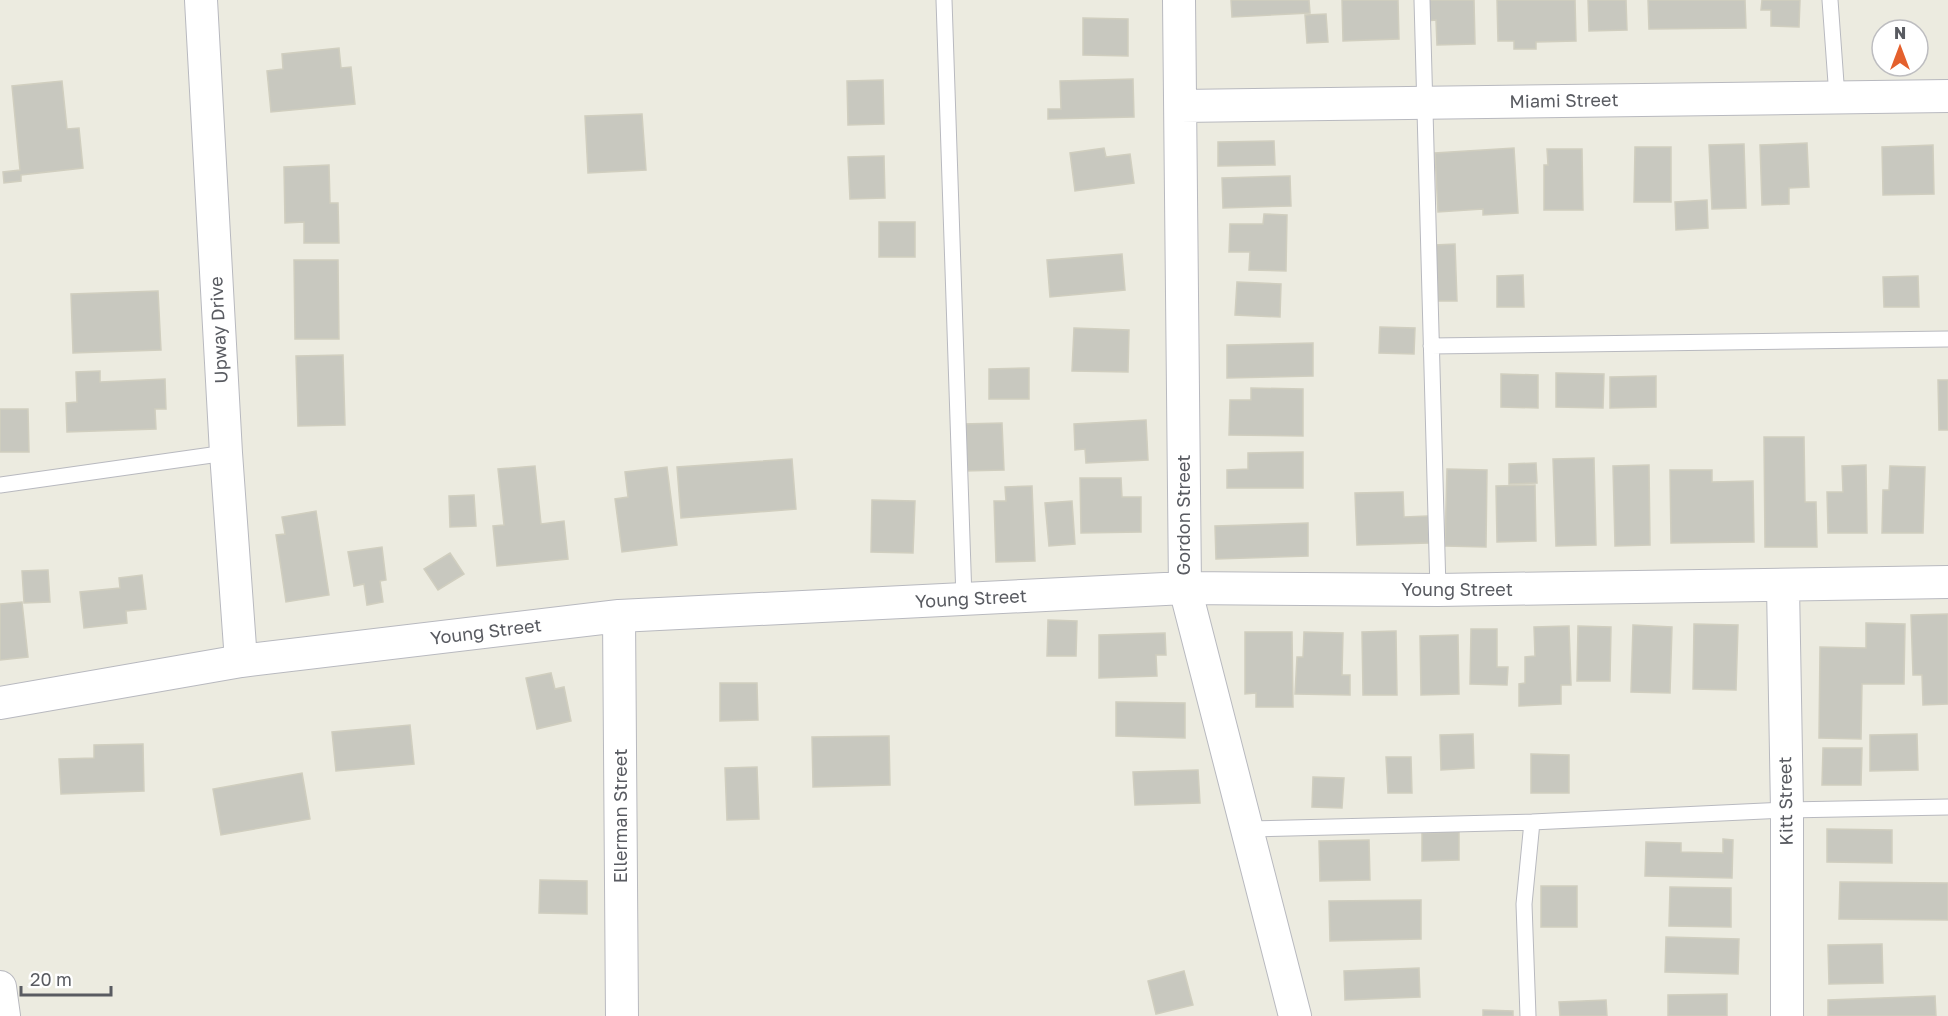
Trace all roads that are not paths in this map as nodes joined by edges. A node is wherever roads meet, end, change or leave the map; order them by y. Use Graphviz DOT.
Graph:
graph roads {
  1 [pos="201,0"];
  2 [pos="944,0"];
  3 [pos="1179,0"];
  4 [pos="1422,0"];
  5 [pos="1830,0"];
  6 [pos="1948,96"];
  7 [pos="1837,97"];
  8 [pos="1425,103"];
  9 [pos="1181,106"];
  10 [pos="1948,339"];
  11 [pos="1431,345"];
  12 [pos="226,453"];
  13 [pos="0,485"];
  14 [pos="1948,582"];
  15 [pos="1783,586"];
  16 [pos="1185,588"];
  17 [pos="1438,590"];
  18 [pos="964,599"];
  19 [pos="619,616"];
  20 [pos="241,661"];
  21 [pos="0,703"];
  22 [pos="1948,807"];
  23 [pos="1787,810"];
  24 [pos="1532,822"];
  25 [pos="1247,830"];
  26 [pos="0,987"];
  27 [pos="4,1016"];
  28 [pos="622,1016"];
  29 [pos="1295,1016"];
  30 [pos="1528,1016"];
  31 [pos="1787,1016"];
  1 -- 12 [label="street, Upway Drive"];
  2 -- 18 [label="lane"];
  3 -- 9 [label="street, Gordon Street"];
  4 -- 8 [label="lane"];
  5 -- 7 [label="lane"];
  6 -- 7 [label="street, Miami Street"];
  7 -- 8 [label="street, Miami Street"];
  8 -- 9 [label="street, Miami Street"];
  8 -- 11 [label="lane"];
  9 -- 16 [label="street, Gordon Street"];
  10 -- 11 [label="lane"];
  11 -- 17 [label="lane"];
  12 -- 13 [label="lane"];
  12 -- 20 [label="street, Upway Drive"];
  14 -- 15 [label="street, Young Street"];
  15 -- 17 [label="street, Young Street"];
  15 -- 23 [label="street, Kitt Street"];
  16 -- 17 [label="street, Young Street"];
  16 -- 18 [label="street, Young Street"];
  16 -- 25 [label="street, Gordon Street"];
  18 -- 19 [label="street, Young Street"];
  19 -- 20 [label="street, Young Street"];
  19 -- 28 [label="street, Ellerman Street"];
  20 -- 21 [label="street, Young Street"];
  22 -- 23 [label="lane"];
  23 -- 24 [label="lane"];
  23 -- 31 [label="street, Kitt Street"];
  24 -- 25 [label="lane"];
  24 -- 30 [label="lane"];
  25 -- 29 [label="street, Gordon Street"];
  26 -- 27 [label="street"];
}
